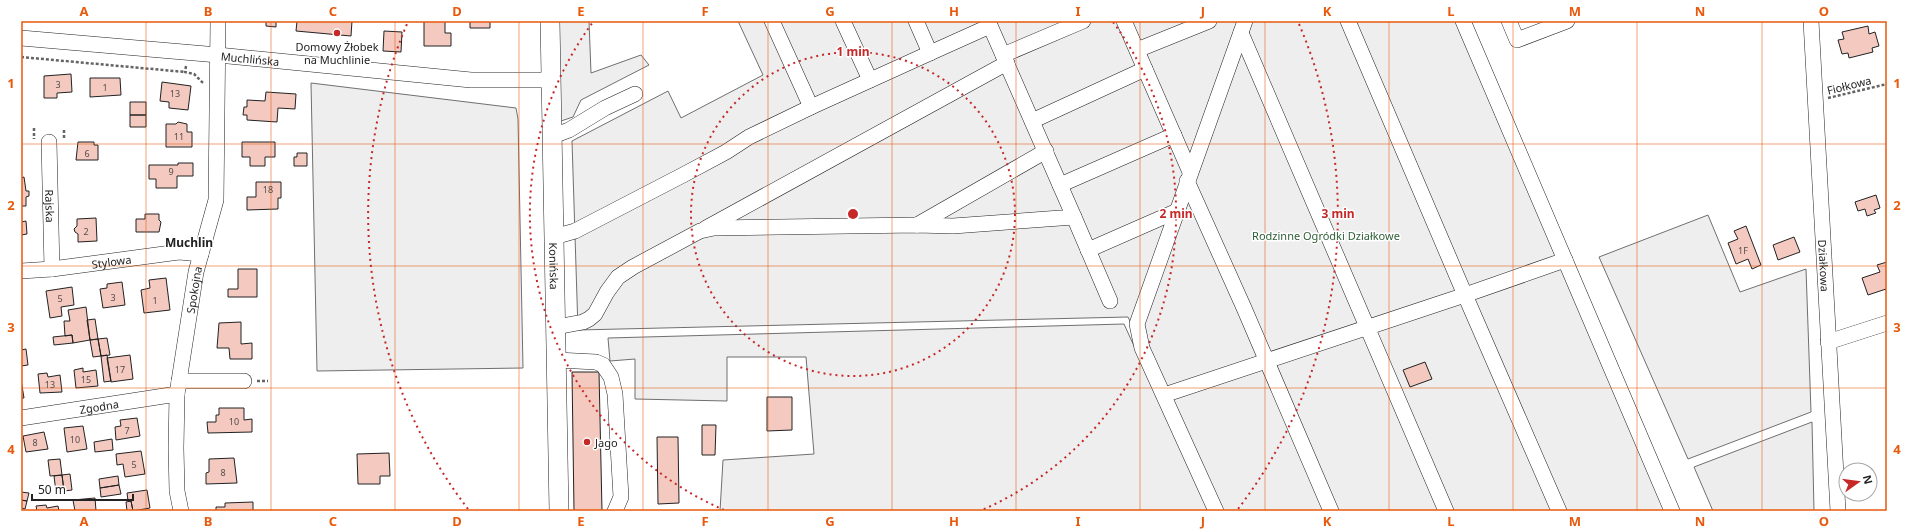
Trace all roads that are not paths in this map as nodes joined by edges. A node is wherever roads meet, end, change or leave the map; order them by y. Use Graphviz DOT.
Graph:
graph roads {
  1 [pos="218,21"];
  2 [pos="550,21"];
  3 [pos="772,21"];
  4 [pos="844,21"];
  5 [pos="916,21"];
  6 [pos="1083,21"];
  7 [pos="1124,21"];
  8 [pos="1209,21"];
  9 [pos="1348,21"];
  10 [pos="1463,21"];
  11 [pos="1509,21"];
  12 [pos="1567,21"];
  13 [pos="1811,21"];
  14 [pos="989,23"];
  15 [pos="1243,27"];
  16 [pos="21,38"];
  17 [pos="1137,50"];
  18 [pos="930,53"];
  19 [pos="218,55"];
  20 [pos="1005,59"];
  21 [pos="1145,69"];
  22 [pos="551,80"];
  23 [pos="870,80"];
  24 [pos="635,94"];
  25 [pos="811,107"];
  26 [pos="1032,121"];
  27 [pos="1174,135"];
  28 [pos="552,136"];
  29 [pos="49,142"];
  30 [pos="1046,151"];
  31 [pos="1189,177"];
  32 [pos="1060,185"];
  33 [pos="1177,211"];
  34 [pos="1074,217"];
  35 [pos="917,225"];
  36 [pos="700,231"];
  37 [pos="554,237"];
  38 [pos="1088,250"];
  39 [pos="201,254"];
  40 [pos="1565,260"];
  41 [pos="52,269"];
  42 [pos="21,271"];
  43 [pos="1465,295"];
  44 [pos="1110,301"];
  45 [pos="1887,323"];
  46 [pos="556,327"];
  47 [pos="1367,328"];
  48 [pos="1828,342"];
  49 [pos="556,360"];
  50 [pos="1266,360"];
  51 [pos="244,381"];
  52 [pos="178,387"];
  53 [pos="1164,395"];
  54 [pos="21,418"];
  55 [pos="181,511"];
  56 [pos="559,511"];
  57 [pos="614,511"];
  58 [pos="1216,511"];
  59 [pos="1331,511"];
  60 [pos="1446,511"];
  61 [pos="1559,511"];
  62 [pos="1672,511"];
  63 [pos="1838,511"];
  1 -- 19 [label="street, Spokojna"];
  2 -- 22 [label="main road, Konińska"];
  3 -- 25 [label="street"];
  4 -- 23 [label="street"];
  5 -- 18 [label="street"];
  6 -- 20 [label="street"];
  7 -- 17 [label="street"];
  8 -- 17 [label="street"];
  9 -- 43 [label="street"];
  10 -- 40 [label="street"];
  11 -- 12 [label="street"];
  13 -- 48 [label="street, Działkowa"];
  14 -- 18 [label="street"];
  14 -- 20 [label="street"];
  15 -- 31 [label="street"];
  15 -- 47 [label="street"];
  16 -- 19 [label="street, Muchlińska"];
  17 -- 21 [label="street"];
  18 -- 23 [label="street"];
  19 -- 22 [label="street, Muchlińska"];
  19 -- 39 [label="street, Spokojna"];
  20 -- 26 [label="street"];
  20 -- 36 [label="street"];
  21 -- 26 [label="street"];
  21 -- 27 [label="street"];
  22 -- 28 [label="main road, Konińska"];
  23 -- 25 [label="street"];
  24 -- 28 [label="street"];
  25 -- 37 [label="street"];
  26 -- 30 [label="street"];
  27 -- 31 [label="street"];
  27 -- 32 [label="street"];
  28 -- 37 [label="main road, Konińska"];
  29 -- 41 [label="street, Rajska"];
  30 -- 32 [label="street"];
  30 -- 35 [label="street"];
  31 -- 33 [label="street"];
  31 -- 50 [label="street"];
  32 -- 34 [label="street"];
  33 -- 38 [label="street"];
  33 -- 53 [label="street"];
  34 -- 35 [label="street"];
  34 -- 38 [label="street"];
  35 -- 36 [label="street"];
  36 -- 46 [label="street"];
  37 -- 46 [label="main road, Konińska"];
  38 -- 44 [label="street"];
  39 -- 41 [label="street, Stylowa"];
  39 -- 52 [label="street, Spokojna"];
  40 -- 43 [label="street"];
  40 -- 62 [label="street"];
  41 -- 42 [label="street, Stylowa"];
  43 -- 47 [label="street"];
  43 -- 61 [label="street"];
  45 -- 48 [label="street"];
  46 -- 49 [label="main road, Konińska"];
  47 -- 50 [label="street"];
  47 -- 60 [label="street"];
  48 -- 63 [label="street, Działkowa"];
  49 -- 56 [label="main road, Konińska"];
  49 -- 57 [label="street"];
  50 -- 53 [label="street"];
  50 -- 59 [label="street"];
  51 -- 52 [label="street, Zgodna"];
  52 -- 54 [label="street, Zgodna"];
  52 -- 55 [label="street, Spokojna"];
  53 -- 58 [label="street"];
}
